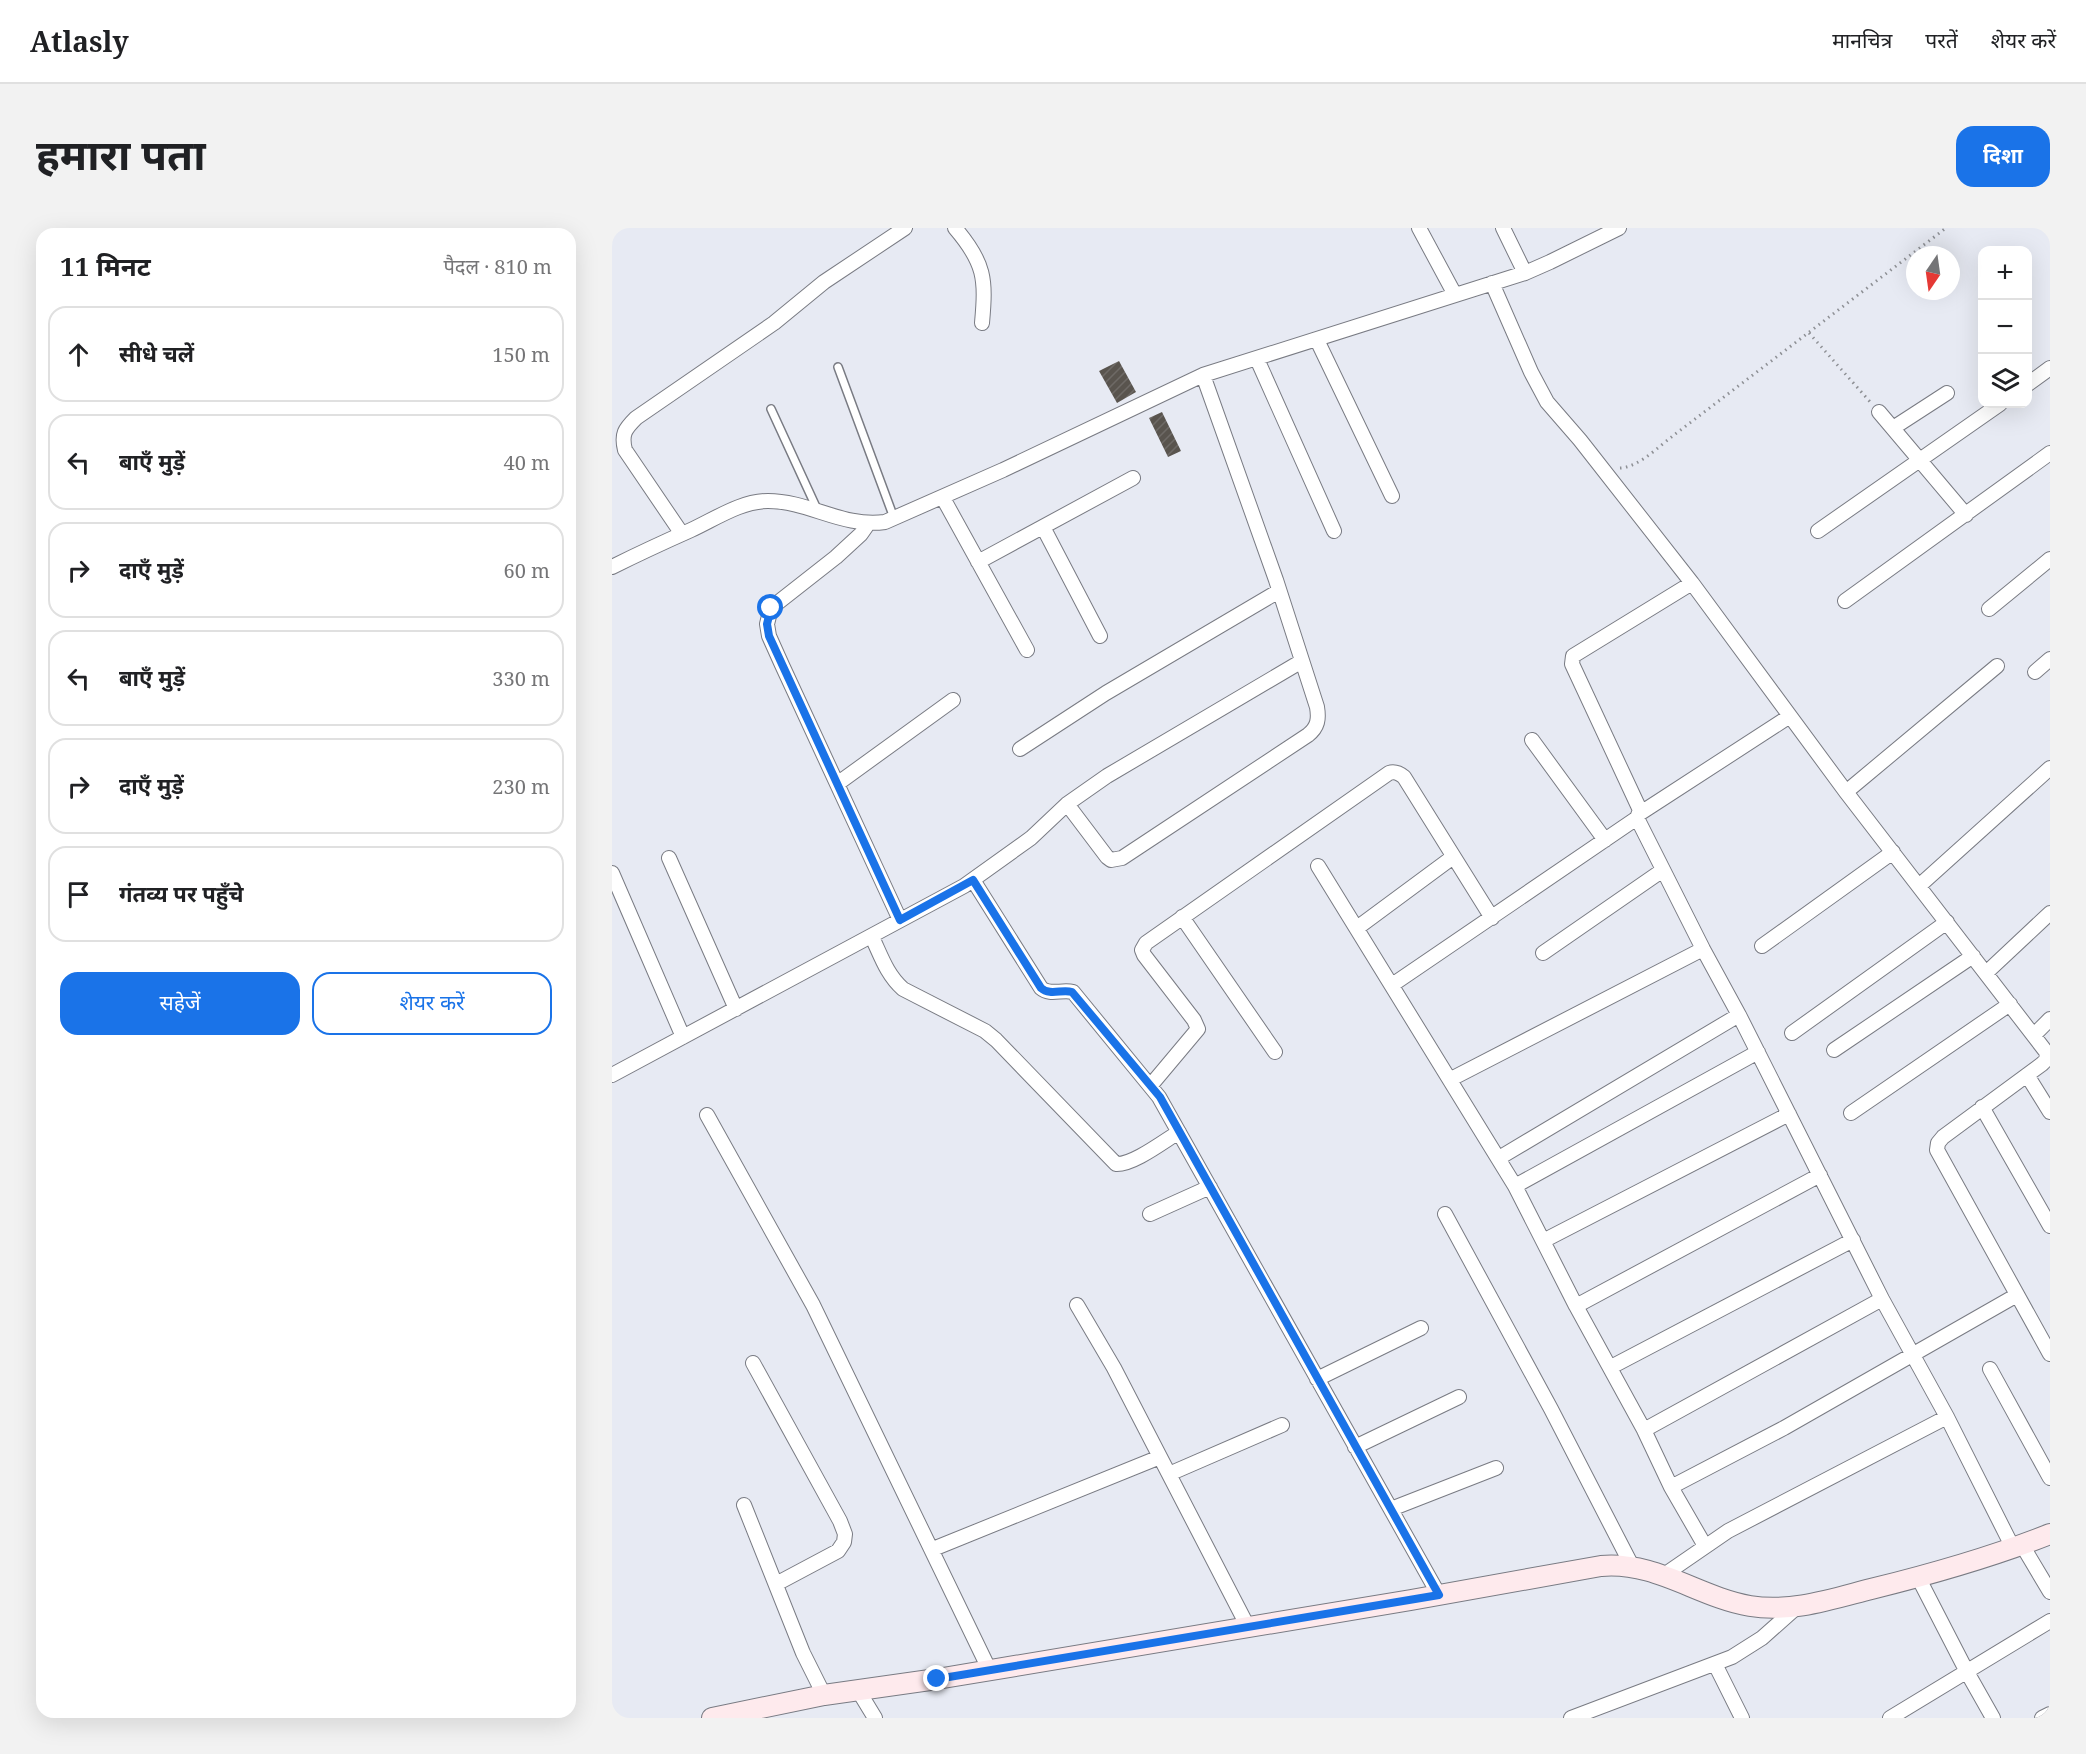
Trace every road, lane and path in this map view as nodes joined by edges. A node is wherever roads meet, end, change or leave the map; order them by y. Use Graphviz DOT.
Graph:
graph roads {
  1 [pos="905,228"];
  2 [pos="955,228"];
  3 [pos="1419,228"];
  4 [pos="1503,228"];
  5 [pos="1619,228"];
  6 [pos="1946,228"];
  7 [pos="1525,273"];
  8 [pos="1492,283"];
  9 [pos="1454,293"];
  10 [pos="982,323"];
  11 [pos="1809,333"];
  12 [pos="1317,340"];
  13 [pos="1257,359"];
  14 [pos="838,367"];
  15 [pos="2050,368"];
  16 [pos="1203,375"];
  17 [pos="2032,381"];
  18 [pos="1947,393"];
  19 [pos="1994,408"];
  20 [pos="771,409"];
  21 [pos="1879,412"];
  22 [pos="1893,428"];
  23 [pos="2050,453"];
  24 [pos="1920,459"];
  25 [pos="1600,466"];
  26 [pos="1133,478"];
  27 [pos="1392,496"];
  28 [pos="943,498"];
  29 [pos="819,511"];
  30 [pos="1966,515"];
  31 [pos="894,518"];
  32 [pos="868,524"];
  33 [pos="1043,527"];
  34 [pos="1334,531"];
  35 [pos="1818,531"];
  36 [pos="682,534"];
  37 [pos="2050,559"];
  38 [pos="978,562"];
  39 [pos="612,567"];
  40 [pos="1692,583"];
  41 [pos="1279,591"];
  42 [pos="1845,601"];
  43 [pos="1989,609"];
  44 [pos="1100,636"];
  45 [pos="1027,650"];
  46 [pos="2050,659"];
  47 [pos="1302,661"];
  48 [pos="1997,666"];
  49 [pos="2035,672"];
  50 [pos="953,700"];
  51 [pos="1790,716"];
  52 [pos="1532,740"];
  53 [pos="1020,749"];
  54 [pos="2050,768"];
  55 [pos="837,784"];
  56 [pos="1846,792"];
  57 [pos="1067,804"];
  58 [pos="1638,816"];
  59 [pos="1605,840"];
  60 [pos="1893,852"];
  61 [pos="1453,857"];
  62 [pos="669,858"];
  63 [pos="1318,866"];
  64 [pos="1663,870"];
  65 [pos="612,873"];
  66 [pos="973,880"];
  67 [pos="1919,886"];
  68 [pos="2050,913"];
  69 [pos="1182,917"];
  70 [pos="1492,918"];
  71 [pos="900,920"];
  72 [pos="1947,922"];
  73 [pos="1357,928"];
  74 [pos="872,937"];
  75 [pos="1762,946"];
  76 [pos="1703,949"];
  77 [pos="1543,952"];
  78 [pos="1973,956"];
  79 [pos="1986,973"];
  80 [pos="1392,986"];
  81 [pos="2010,1004"];
  82 [pos="736,1010"];
  83 [pos="1739,1015"];
  84 [pos="2050,1018"];
  85 [pos="1792,1033"];
  86 [pos="2034,1035"];
  87 [pos="683,1037"];
  88 [pos="1834,1050"];
  89 [pos="1275,1052"];
  90 [pos="1758,1052"];
  91 [pos="612,1075"];
  92 [pos="2027,1075"];
  93 [pos="1451,1079"];
  94 [pos="1151,1085"];
  95 [pos="1982,1107"];
  96 [pos="2050,1112"];
  97 [pos="1851,1113"];
  98 [pos="1789,1114"];
  99 [pos="707,1115"];
  100 [pos="1179,1132"];
  101 [pos="1499,1158"];
  102 [pos="1820,1175"];
  103 [pos="1515,1186"];
  104 [pos="1210,1187"];
  105 [pos="1150,1214"];
  106 [pos="1445,1214"];
  107 [pos="2050,1226"];
  108 [pos="1853,1240"];
  109 [pos="1543,1241"];
  110 [pos="2017,1295"];
  111 [pos="1882,1299"];
  112 [pos="1077,1305"];
  113 [pos="1576,1306"];
  114 [pos="1422,1328"];
  115 [pos="2050,1354"];
  116 [pos="1914,1355"];
  117 [pos="753,1363"];
  118 [pos="1611,1367"];
  119 [pos="1990,1369"];
  120 [pos="1317,1379"];
  121 [pos="1460,1397"];
  122 [pos="1947,1417"];
  123 [pos="1282,1425"];
  124 [pos="1644,1430"];
  125 [pos="1355,1447"];
  126 [pos="1160,1457"];
  127 [pos="1496,1468"];
  128 [pos="1169,1474"];
  129 [pos="2050,1478"];
  130 [pos="1671,1487"];
  131 [pos="744,1505"];
  132 [pos="1391,1509"];
  133 [pos="2050,1534"];
  134 [pos="1705,1546"];
  135 [pos="2017,1546"];
  136 [pos="933,1549"];
  137 [pos="1632,1566"];
  138 [pos="1665,1575"];
  139 [pos="1918,1577"];
  140 [pos="776,1584"];
  141 [pos="2050,1592"];
  142 [pos="1439,1595"];
  143 [pos="1798,1606"];
  144 [pos="2050,1621"];
  145 [pos="1248,1627"];
  146 [pos="1715,1664"];
  147 [pos="989,1669"];
  148 [pos="1967,1672"];
  149 [pos="858,1690"];
  150 [pos="824,1695"];
  151 [pos="2050,1714"];
  152 [pos="712,1718"];
  153 [pos="875,1718"];
  154 [pos="1571,1718"];
  155 [pos="1742,1718"];
  156 [pos="1890,1718"];
  157 [pos="1993,1718"];
  158 [pos="2042,1718"];
  1 -- 36 [label="street"];
  2 -- 10 [label="street"];
  3 -- 9 [label="street"];
  4 -- 7 [label="street"];
  5 -- 7 [label="street"];
  6 -- 11 [label="path"];
  7 -- 8 [label="street"];
  8 -- 9 [label="street"];
  8 -- 25 [label="street"];
  9 -- 12 [label="street"];
  11 -- 21 [label="path"];
  11 -- 25 [label="path"];
  12 -- 13 [label="street"];
  12 -- 27 [label="street"];
  13 -- 16 [label="street"];
  13 -- 34 [label="street"];
  14 -- 31 [label="lane"];
  15 -- 17 [label="street"];
  16 -- 28 [label="street"];
  16 -- 41 [label="street"];
  18 -- 22 [label="street"];
  19 -- 24 [label="street"];
  20 -- 29 [label="lane"];
  21 -- 22 [label="street"];
  22 -- 24 [label="street"];
  23 -- 30 [label="street"];
  24 -- 30 [label="street"];
  24 -- 35 [label="street"];
  25 -- 40 [label="street"];
  26 -- 33 [label="street"];
  28 -- 31 [label="street"];
  28 -- 38 [label="street"];
  29 -- 32 [label="street"];
  29 -- 36 [label="street"];
  30 -- 42 [label="street"];
  31 -- 32 [label="street"];
  32 -- 55 [label="street"];
  33 -- 38 [label="street"];
  33 -- 44 [label="street"];
  36 -- 39 [label="street"];
  37 -- 43 [label="street"];
  38 -- 45 [label="street"];
  40 -- 51 [label="street"];
  40 -- 58 [label="street"];
  41 -- 47 [label="street"];
  41 -- 53 [label="street"];
  46 -- 49 [label="street"];
  47 -- 57 [label="street"];
  47 -- 57 [label="street"];
  48 -- 56 [label="street"];
  50 -- 55 [label="street"];
  51 -- 56 [label="street"];
  51 -- 58 [label="street"];
  52 -- 59 [label="street"];
  54 -- 67 [label="street"];
  55 -- 71 [label="street"];
  56 -- 60 [label="street"];
  57 -- 66 [label="street"];
  58 -- 59 [label="street"];
  58 -- 64 [label="street"];
  59 -- 70 [label="street"];
  60 -- 67 [label="street"];
  60 -- 75 [label="street"];
  61 -- 69 [label="street"];
  61 -- 70 [label="street"];
  61 -- 73 [label="street"];
  62 -- 82 [label="street"];
  63 -- 73 [label="street"];
  64 -- 76 [label="street"];
  64 -- 77 [label="street"];
  65 -- 87 [label="street"];
  66 -- 71 [label="street"];
  66 -- 94 [label="street"];
  67 -- 72 [label="street"];
  68 -- 79 [label="street"];
  69 -- 89 [label="street"];
  69 -- 94 [label="street"];
  70 -- 80 [label="street"];
  71 -- 74 [label="street"];
  72 -- 78 [label="street"];
  72 -- 85 [label="street"];
  73 -- 80 [label="street"];
  74 -- 82 [label="street"];
  74 -- 100 [label="street"];
  76 -- 83 [label="street"];
  76 -- 93 [label="street"];
  78 -- 79 [label="street"];
  78 -- 88 [label="street"];
  79 -- 81 [label="street"];
  80 -- 93 [label="street"];
  81 -- 86 [label="street"];
  81 -- 97 [label="street"];
  82 -- 87 [label="street"];
  83 -- 90 [label="street"];
  83 -- 101 [label="street"];
  84 -- 86 [label="street"];
  86 -- 92 [label="street"];
  87 -- 91 [label="street"];
  90 -- 98 [label="street"];
  90 -- 103 [label="street"];
  92 -- 95 [label="street"];
  92 -- 96 [label="street"];
  93 -- 101 [label="street"];
  94 -- 100 [label="street"];
  95 -- 107 [label="street"];
  95 -- 110 [label="street"];
  98 -- 102 [label="street"];
  98 -- 109 [label="street"];
  99 -- 136 [label="street"];
  100 -- 104 [label="street"];
  101 -- 103 [label="street"];
  102 -- 108 [label="street"];
  102 -- 113 [label="street"];
  103 -- 109 [label="street"];
  104 -- 105 [label="street"];
  104 -- 120 [label="street"];
  106 -- 137 [label="street"];
  108 -- 111 [label="street"];
  108 -- 118 [label="street"];
  109 -- 113 [label="street"];
  110 -- 115 [label="street"];
  110 -- 116 [label="street"];
  111 -- 116 [label="street"];
  111 -- 124 [label="street"];
  112 -- 126 [label="street"];
  113 -- 118 [label="street"];
  114 -- 120 [label="street"];
  116 -- 122 [label="street"];
  116 -- 130 [label="street"];
  117 -- 140 [label="street"];
  118 -- 124 [label="street"];
  119 -- 129 [label="street"];
  120 -- 125 [label="street"];
  121 -- 125 [label="street"];
  122 -- 134 [label="street"];
  122 -- 135 [label="street"];
  123 -- 128 [label="street"];
  124 -- 130 [label="street"];
  125 -- 132 [label="street"];
  126 -- 128 [label="street"];
  126 -- 136 [label="street"];
  127 -- 132 [label="street"];
  128 -- 145 [label="street"];
  130 -- 134 [label="street"];
  131 -- 140 [label="street"];
  132 -- 142 [label="street"];
  133 -- 135 [label="street"];
  134 -- 138 [label="street"];
  135 -- 139 [label="street"];
  135 -- 141 [label="street"];
  136 -- 147 [label="street"];
  137 -- 138 [label="street"];
  137 -- 142 [label="street"];
  138 -- 143 [label="street"];
  139 -- 143 [label="street"];
  139 -- 148 [label="street"];
  140 -- 150 [label="street"];
  142 -- 145 [label="street"];
  143 -- 146 [label="street"];
  144 -- 148 [label="street"];
  145 -- 147 [label="street"];
  146 -- 154 [label="street"];
  146 -- 155 [label="street"];
  147 -- 149 [label="street"];
  148 -- 156 [label="street"];
  148 -- 157 [label="street"];
  149 -- 150 [label="street"];
  149 -- 153 [label="street"];
  150 -- 152 [label="street"];
  151 -- 158 [label="street"];
}
